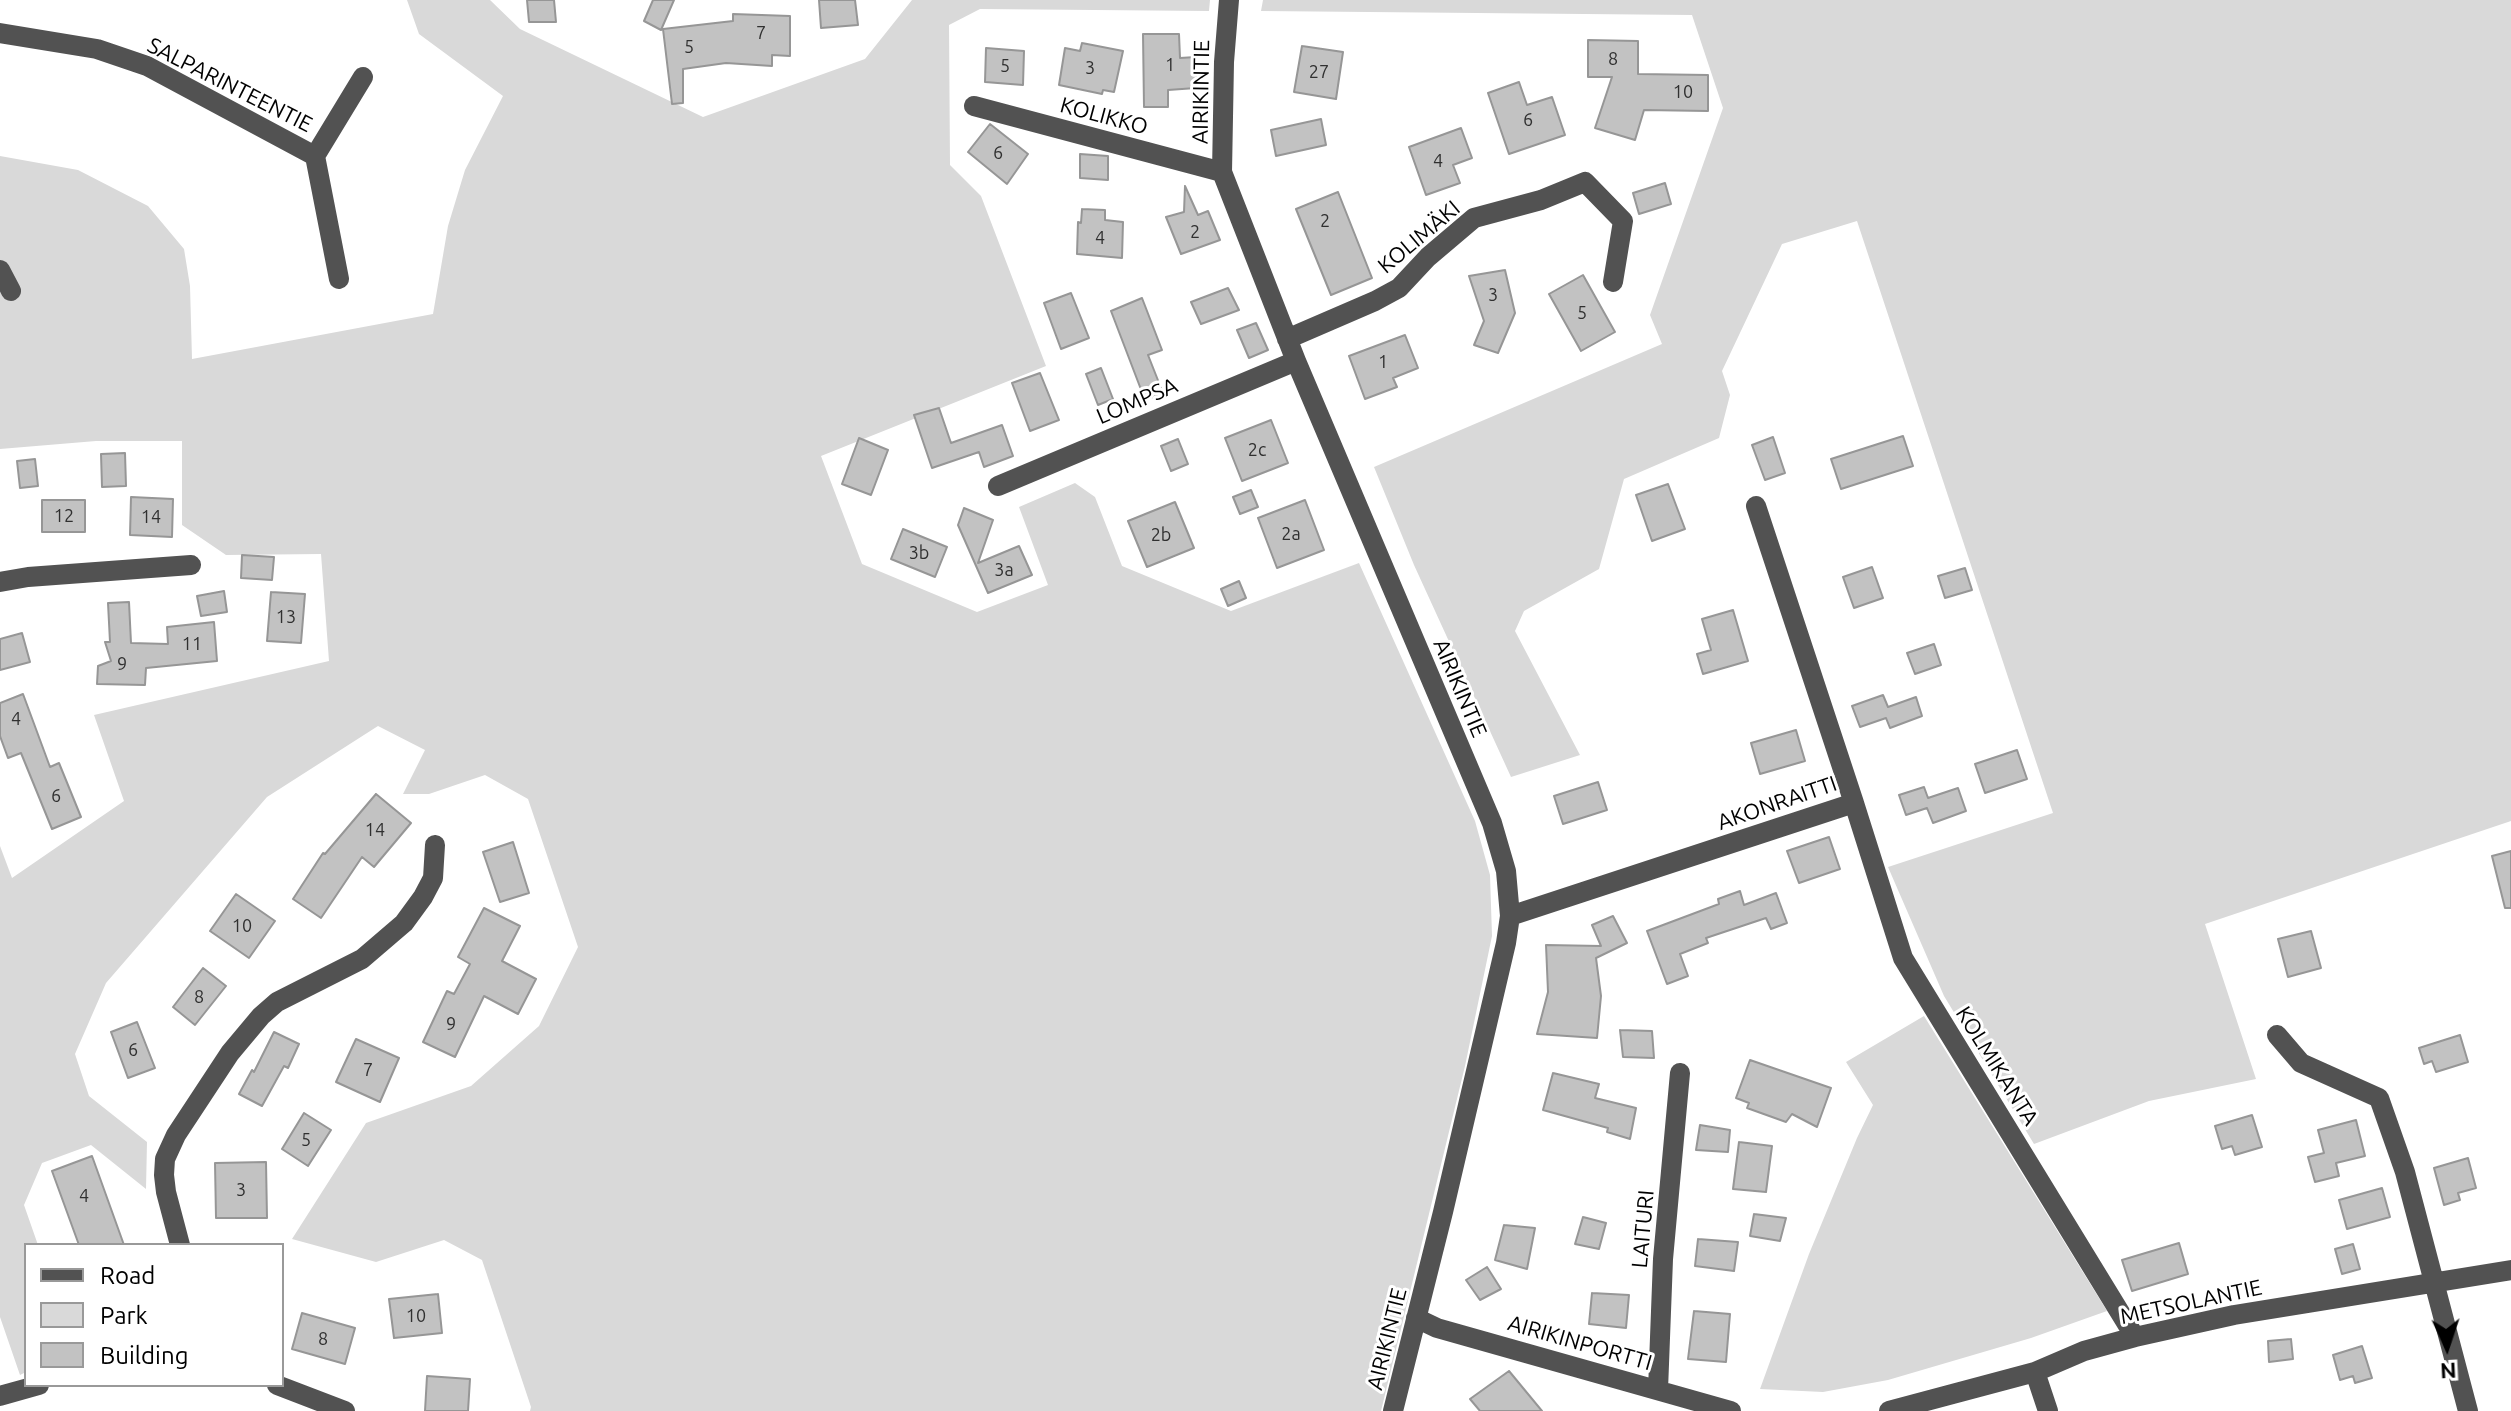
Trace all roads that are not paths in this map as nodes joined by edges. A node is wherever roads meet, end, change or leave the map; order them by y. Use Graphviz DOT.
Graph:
graph roads {
  1 [pos="1229,0"];
  2 [pos="0,33"];
  3 [pos="363,77"];
  4 [pos="974,106"];
  5 [pos="315,156"];
  6 [pos="1222,172"];
  7 [pos="0,270"];
  8 [pos="339,279"];
  9 [pos="1613,282"];
  10 [pos="11,291"];
  11 [pos="1287,339"];
  12 [pos="1296,361"];
  13 [pos="998,486"];
  14 [pos="1756,506"];
  15 [pos="191,565"];
  16 [pos="0,582"];
  17 [pos="1854,803"];
  18 [pos="435,845"];
  19 [pos="1510,916"];
  20 [pos="2277,1035"];
  21 [pos="1680,1073"];
  22 [pos="179,1243"];
  23 [pos="2511,1270"];
  24 [pos="2433,1283"];
  25 [pos="1416,1318"];
  26 [pos="2135,1337"];
  27 [pos="2035,1372"];
  28 [pos="35,1387"];
  29 [pos="282,1387"];
  30 [pos="1658,1390"];
  31 [pos="12,1400"];
  32 [pos="345,1411"];
  33 [pos="1393,1411"];
  34 [pos="1731,1411"];
  35 [pos="1889,1411"];
  36 [pos="2048,1411"];
  37 [pos="2468,1411"];
  1 -- 6 [label="street, AIRIKINTIE"];
  2 -- 5 [label="street, SALPARINTEENTIE"];
  3 -- 5 [label="street"];
  4 -- 6 [label="street, KOLIKKO"];
  5 -- 8 [label="street, SALPARINTEENTIE"];
  6 -- 11 [label="street, AIRIKINTIE"];
  7 -- 10 [label="street"];
  9 -- 11 [label="street, KOLIMÄKI"];
  11 -- 12 [label="street, AIRIKINTIE"];
  12 -- 13 [label="street, LOMPSA"];
  12 -- 19 [label="street, AIRIKINTIE"];
  14 -- 17 [label="street, AKONRAITTI"];
  15 -- 16 [label="street"];
  17 -- 19 [label="street, AKONRAITTI"];
  17 -- 26 [label="street, KOLMIKANTA"];
  18 -- 22 [label="street"];
  19 -- 25 [label="street, AIRIKINTIE"];
  20 -- 24 [label="street"];
  21 -- 30 [label="street, LAITURI"];
  23 -- 24 [label="street, METSOLANTIE"];
  24 -- 26 [label="street, METSOLANTIE"];
  24 -- 37 [label="street"];
  25 -- 30 [label="street, AIRIKINPORTTI"];
  25 -- 33 [label="street, AIRIKINTIE"];
  26 -- 27 [label="street, METSOLANTIE"];
  27 -- 35 [label="street, METSOLANTIE"];
  27 -- 36 [label="street"];
  28 -- 31 [label="street"];
  29 -- 32 [label="street"];
  30 -- 34 [label="street, AIRIKINPORTTI"];
}
